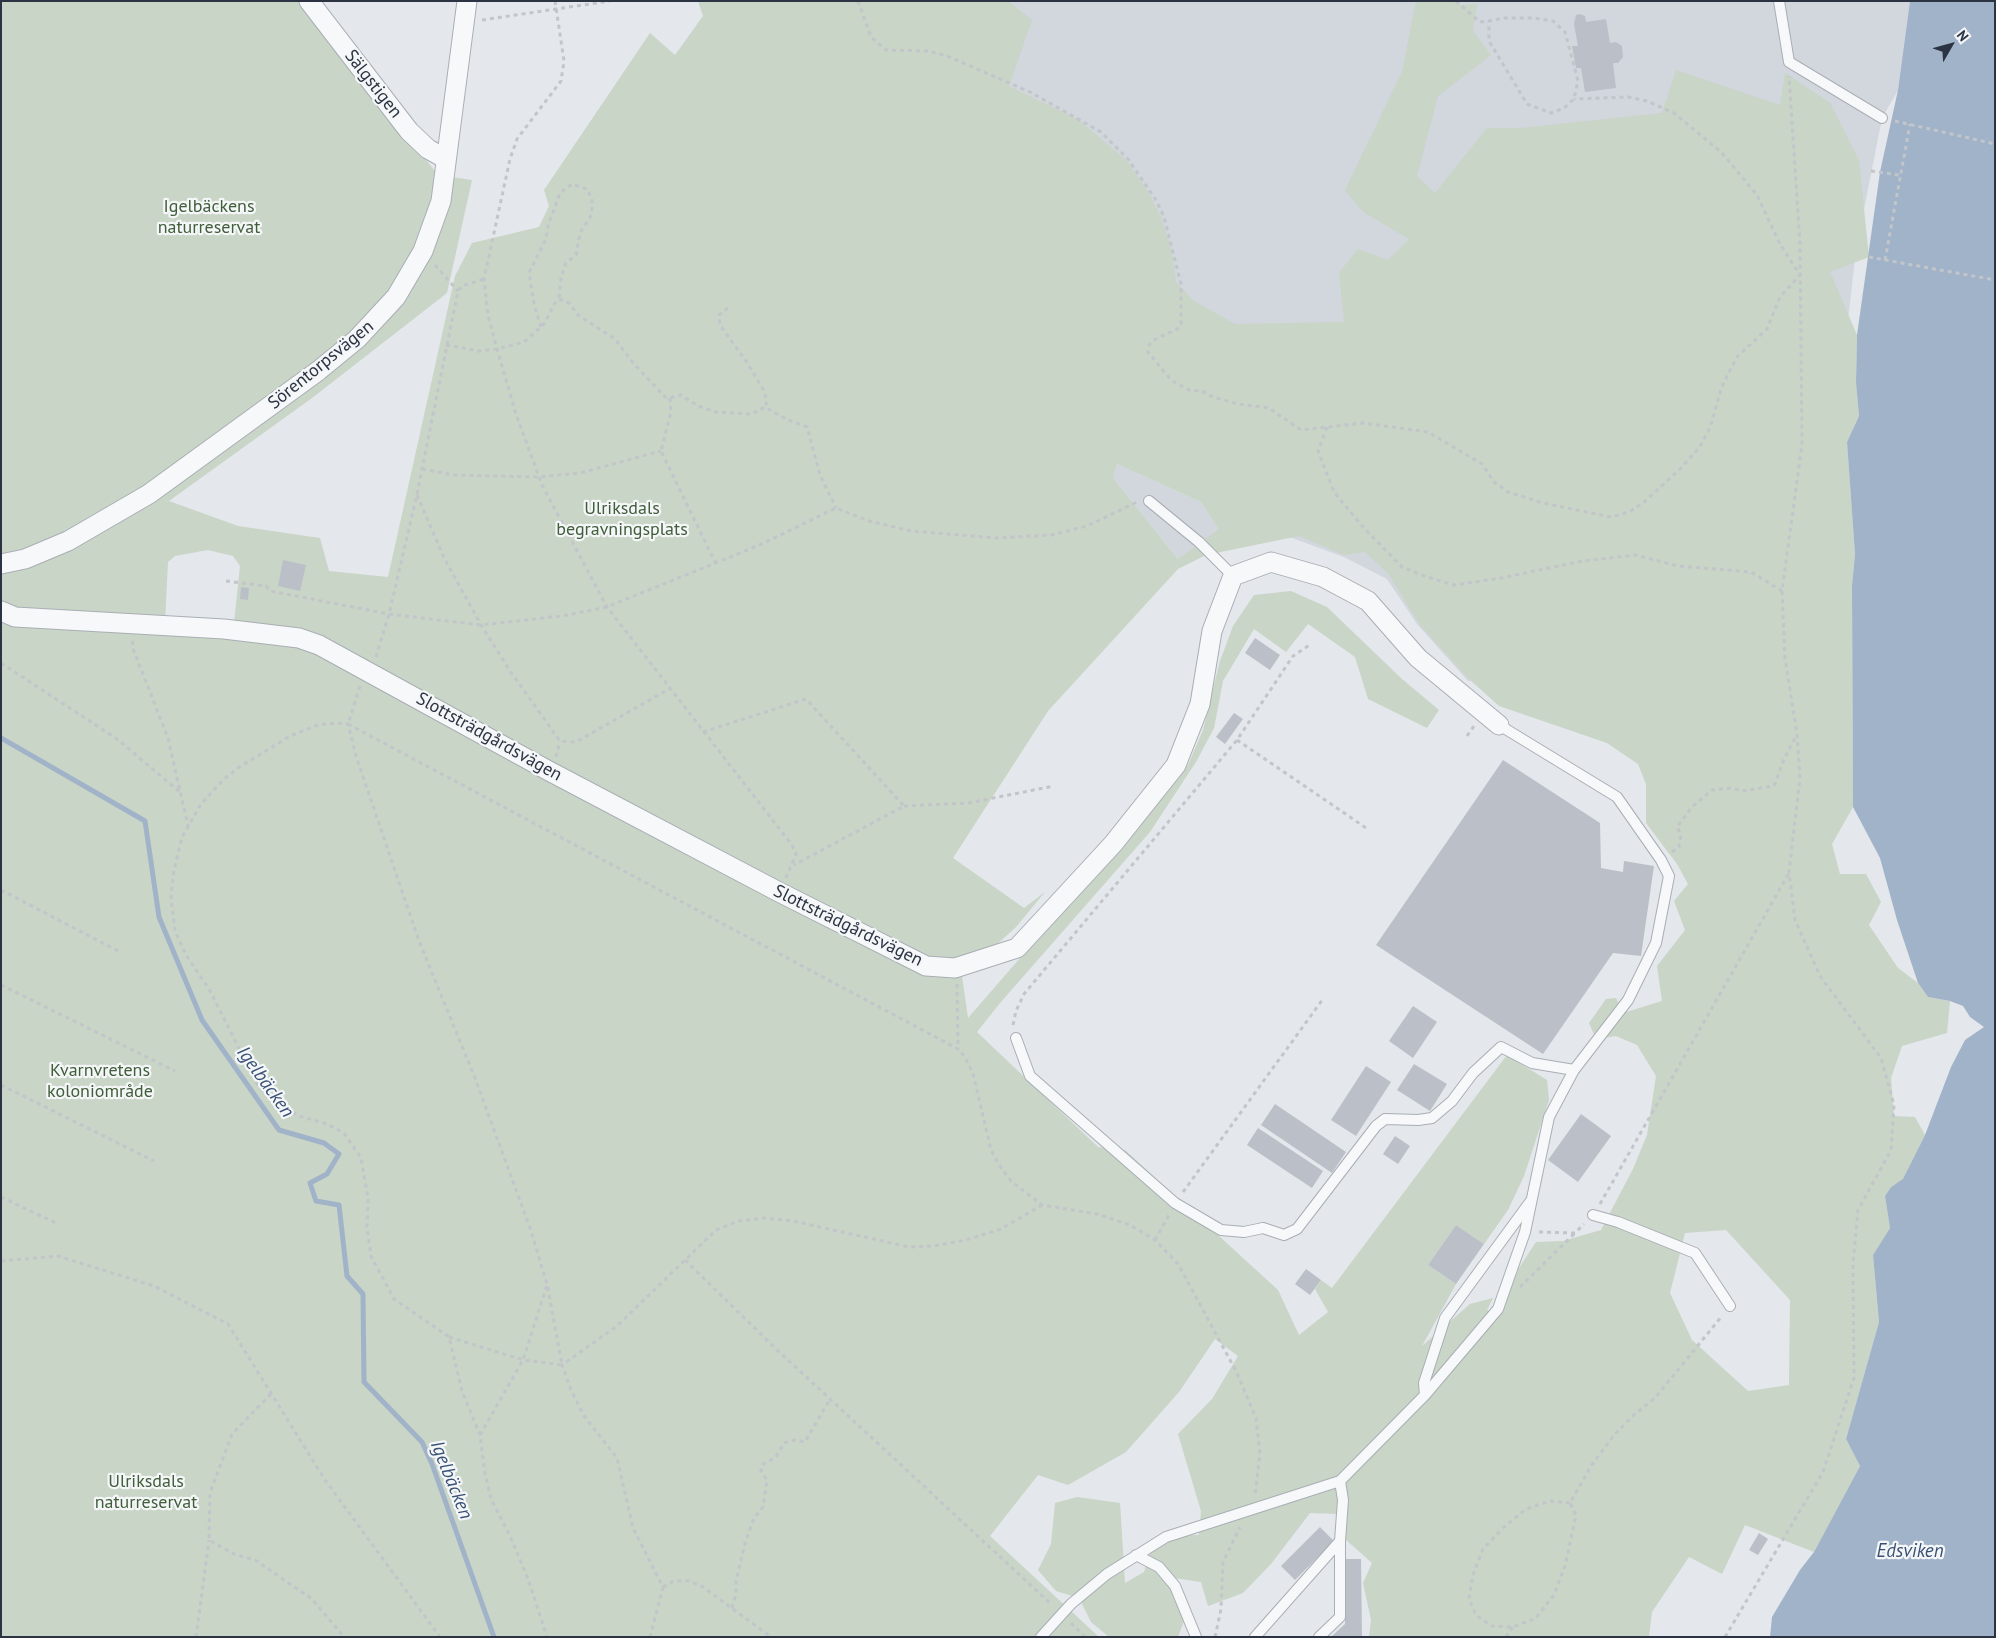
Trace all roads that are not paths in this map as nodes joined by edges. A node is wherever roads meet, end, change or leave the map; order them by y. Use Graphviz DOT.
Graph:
graph roads {
  1 [pos="309,1"];
  2 [pos="468,1"];
  3 [pos="1779,1"];
  4 [pos="1882,118"];
  5 [pos="446,159"];
  6 [pos="1149,501"];
  7 [pos="1,564"];
  8 [pos="1233,576"];
  9 [pos="1,611"];
  10 [pos="1499,725"];
  11 [pos="1016,1038"];
  12 [pos="1574,1070"];
  13 [pos="1532,1200"];
  14 [pos="1593,1215"];
  15 [pos="1730,1306"];
  16 [pos="1425,1395"];
  17 [pos="1340,1481"];
  18 [pos="1340,1541"];
  19 [pos="1136,1555"];
  20 [pos="1041,1637"];
  21 [pos="1196,1637"];
  22 [pos="1254,1637"];
  23 [pos="1318,1637"];
  1 -- 5 [label="street, Sälgstigen"];
  2 -- 5 [label="street, Sörentorpsvägen"];
  3 -- 4 [label="lane"];
  5 -- 7 [label="street, Sörentorpsvägen"];
  6 -- 8 [label="lane"];
  8 -- 9 [label="street, Slottsträdgårdsvägen"];
  8 -- 10 [label="street"];
  10 -- 12 [label="lane"];
  11 -- 12 [label="lane"];
  12 -- 13 [label="lane"];
  13 -- 16 [label="lane"];
  13 -- 16 [label="lane"];
  14 -- 15 [label="lane"];
  16 -- 17 [label="lane"];
  17 -- 18 [label="lane"];
  17 -- 19 [label="lane"];
  18 -- 22 [label="lane"];
  18 -- 23 [label="lane"];
  19 -- 20 [label="lane"];
  19 -- 21 [label="lane"];
}
